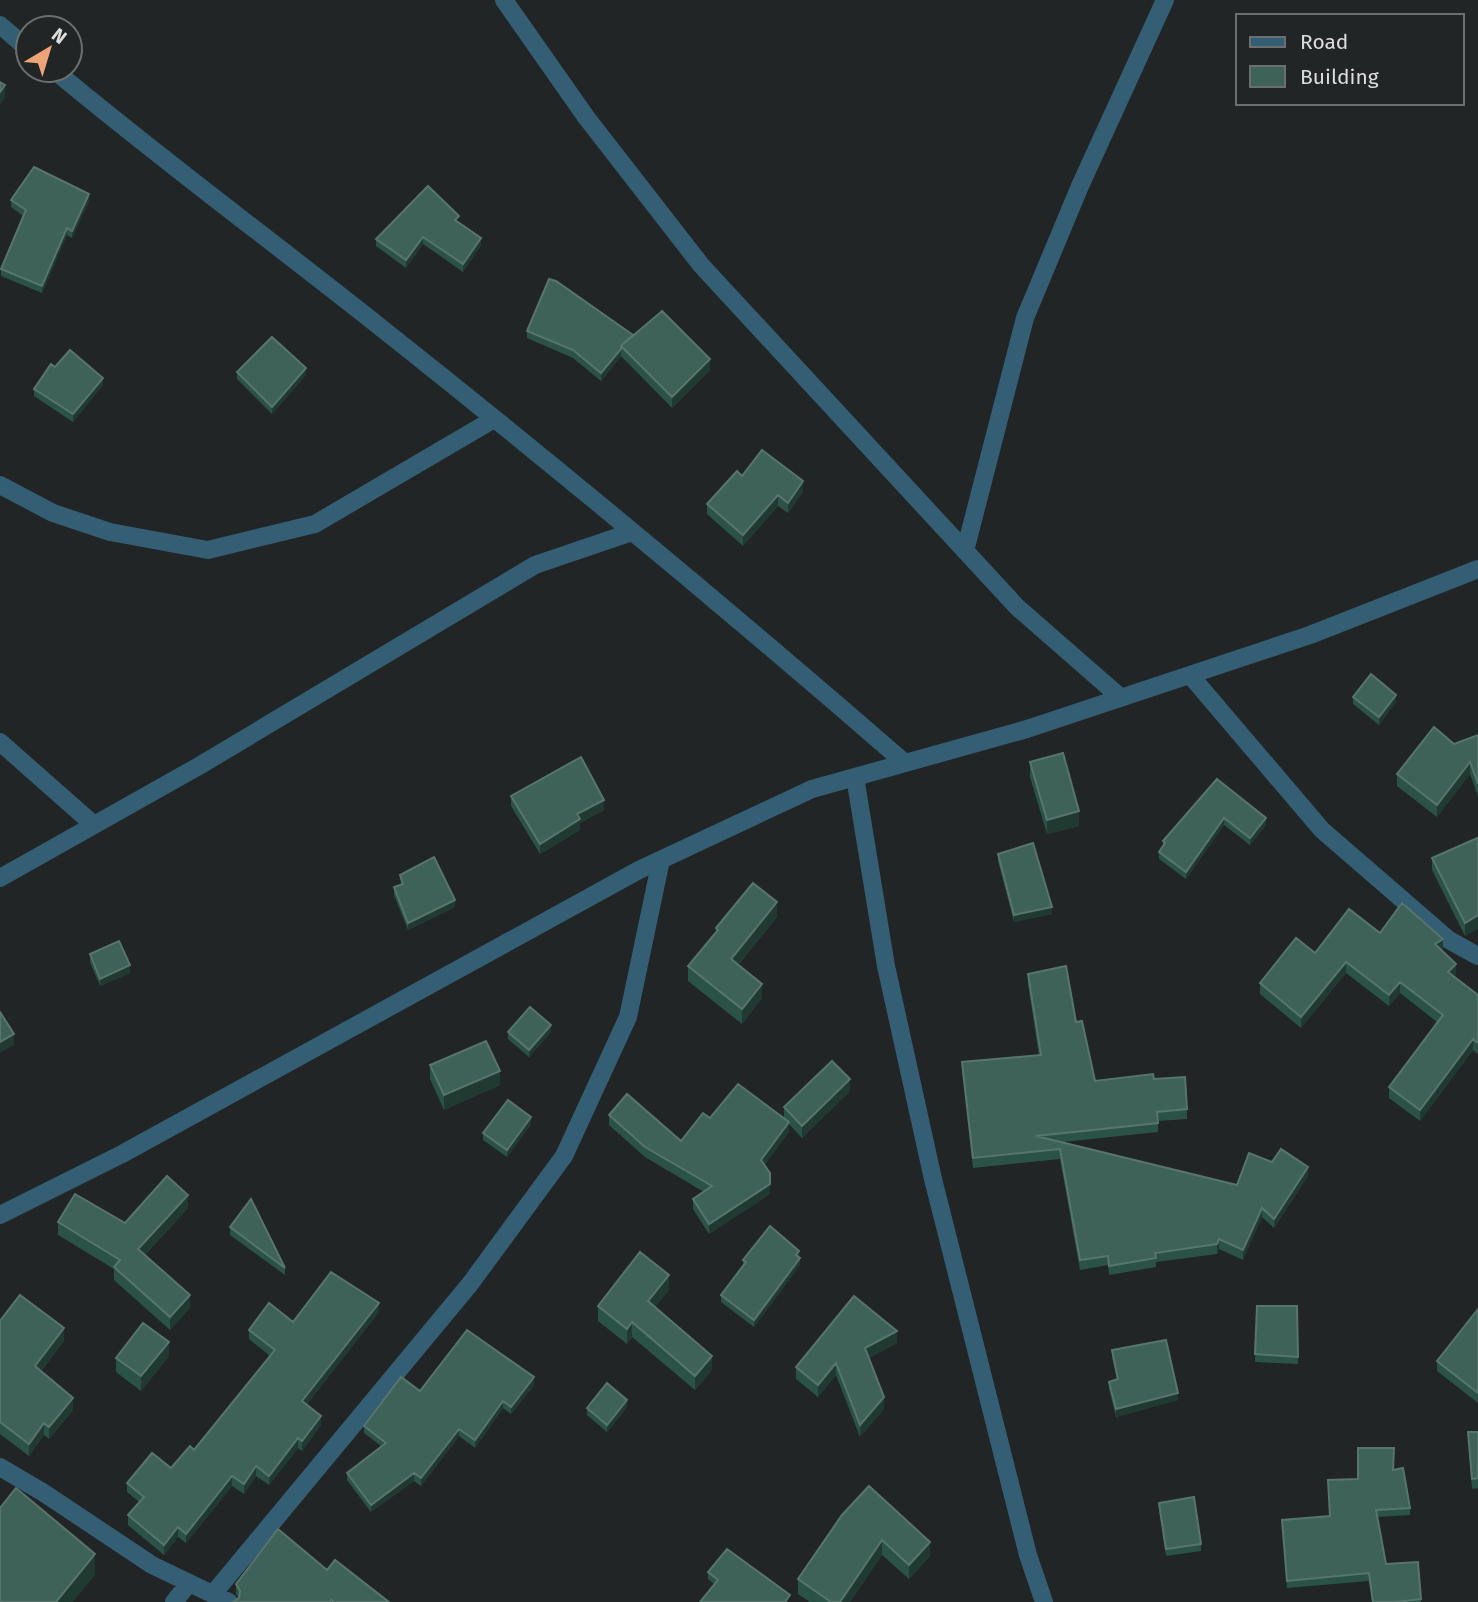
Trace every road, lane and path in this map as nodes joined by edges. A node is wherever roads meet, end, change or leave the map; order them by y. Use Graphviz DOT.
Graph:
graph roads {
  1 [pos="504,0"];
  2 [pos="1165,0"];
  3 [pos="0,25"];
  4 [pos="14,37"];
  5 [pos="71,84"];
  6 [pos="494,419"];
  7 [pos="0,485"];
  8 [pos="632,531"];
  9 [pos="965,551"];
  10 [pos="1478,569"];
  11 [pos="1190,675"];
  12 [pos="1120,697"];
  13 [pos="0,742"];
  14 [pos="905,763"];
  15 [pos="855,777"];
  16 [pos="94,825"];
  17 [pos="661,860"];
  18 [pos="0,878"];
  19 [pos="1478,956"];
  20 [pos="0,1215"];
  21 [pos="0,1467"];
  22 [pos="189,1583"];
  23 [pos="221,1598"];
  24 [pos="174,1602"];
  25 [pos="1044,1602"];
  1 -- 9 [label="street"];
  2 -- 9 [label="street"];
  3 -- 4 [label="street"];
  5 -- 6 [label="street"];
  6 -- 7 [label="street"];
  6 -- 8 [label="street"];
  8 -- 14 [label="street"];
  8 -- 16 [label="street"];
  9 -- 12 [label="street"];
  10 -- 11 [label="street"];
  11 -- 12 [label="street"];
  11 -- 19 [label="street"];
  12 -- 14 [label="street"];
  13 -- 16 [label="street"];
  14 -- 15 [label="street"];
  15 -- 17 [label="street"];
  15 -- 25 [label="street"];
  16 -- 18 [label="street"];
  17 -- 20 [label="street"];
  17 -- 23 [label="street"];
  21 -- 22 [label="street"];
  22 -- 23 [label="street"];
  22 -- 24 [label="street"];
}
